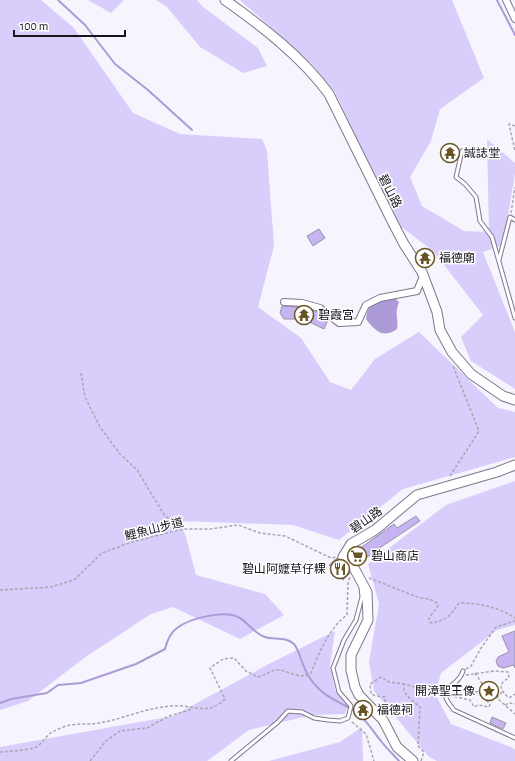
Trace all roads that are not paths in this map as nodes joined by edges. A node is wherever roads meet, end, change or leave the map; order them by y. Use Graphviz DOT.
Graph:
graph roads {
  1 [pos="226,0"];
  2 [pos="506,0"];
  3 [pos="515,18"];
  4 [pos="462,151"];
  5 [pos="515,220"];
  6 [pos="499,262"];
  7 [pos="425,278"];
  8 [pos="284,302"];
  9 [pos="515,318"];
  10 [pos="515,400"];
  11 [pos="515,465"];
  12 [pos="357,573"];
  13 [pos="463,671"];
  14 [pos="515,738"];
  15 [pos="231,761"];
  16 [pos="413,761"];
  1 -- 7 [label="street, 碧山路"];
  2 -- 3 [label="street"];
  4 -- 6 [label="lane"];
  5 -- 6 [label="lane"];
  6 -- 9 [label="lane"];
  7 -- 8 [label="street"];
  7 -- 10 [label="street, 碧山路"];
  11 -- 12 [label="street, 碧山路"];
  12 -- 15 [label="lane"];
  12 -- 16 [label="street"];
  13 -- 14 [label="lane"];
}
